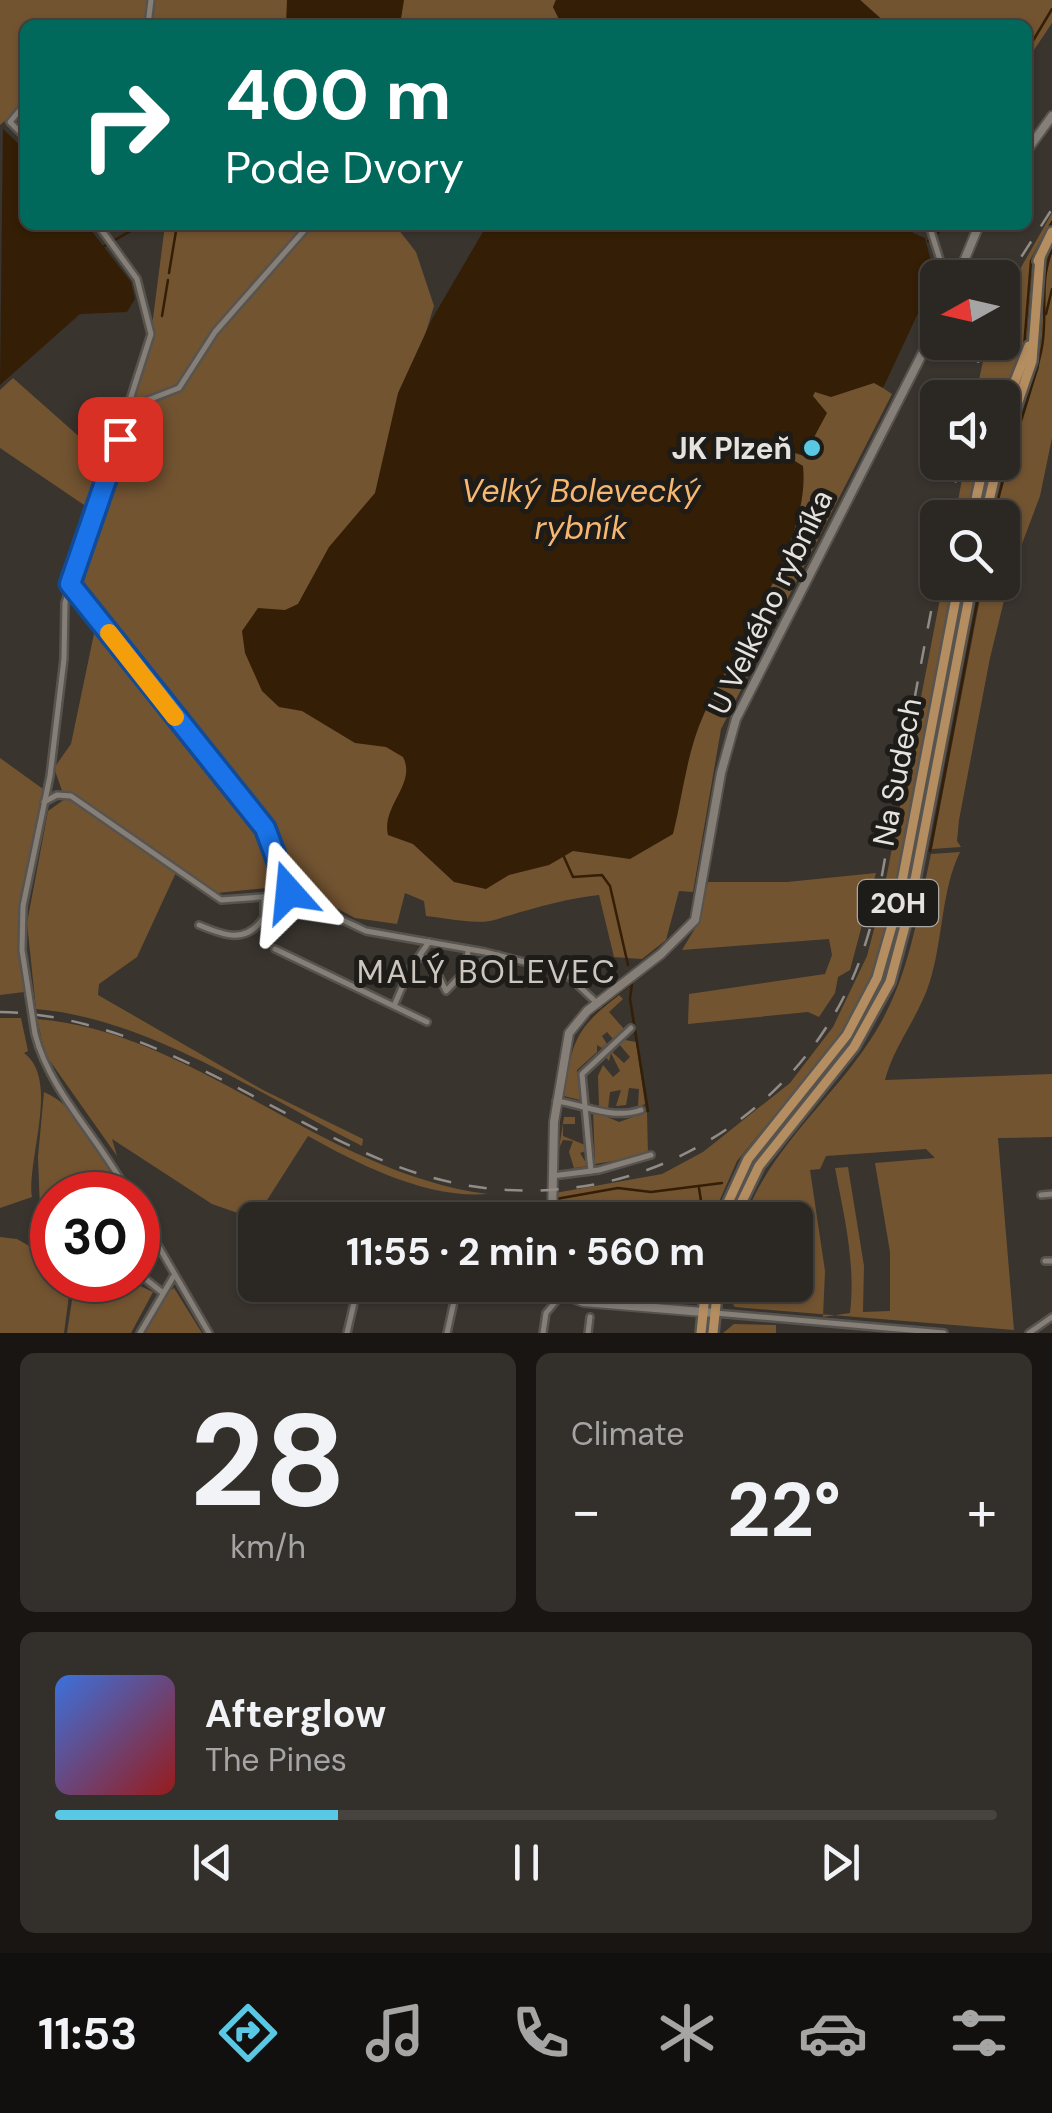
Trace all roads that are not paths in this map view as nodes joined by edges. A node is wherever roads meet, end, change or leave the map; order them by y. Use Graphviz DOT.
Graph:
graph roads {
  1 [pos="20,110"];
  2 [pos="1052,116"];
  3 [pos="20,132"];
  4 [pos="1032,144"];
  5 [pos="102,230"];
  6 [pos="305,230"];
  7 [pos="930,230"];
  8 [pos="977,230"];
  9 [pos="1052,232"];
  10 [pos="1040,257"];
  11 [pos="940,260"];
  12 [pos="963,260"];
  13 [pos="920,358"];
  14 [pos="1017,380"];
  15 [pos="1020,396"];
  16 [pos="130,407"];
  17 [pos="70,584"];
  18 [pos="956,600"];
  19 [pos="969,600"];
  20 [pos="44,802"];
  21 [pos="289,895"];
  22 [pos="264,898"];
  23 [pos="200,925"];
  24 [pos="429,942"];
  25 [pos="276,949"];
  26 [pos="468,949"];
  27 [pos="498,955"];
  28 [pos="421,958"];
  29 [pos="466,968"];
  30 [pos="598,1004"];
  31 [pos="394,1006"];
  32 [pos="427,1022"];
  33 [pos="631,1028"];
  34 [pos="556,1101"];
  35 [pos="586,1105"];
  36 [pos="641,1110"];
  37 [pos="651,1156"];
  38 [pos="592,1171"];
  39 [pos="118,1172"];
  40 [pos="552,1176"];
  41 [pos="1052,1194"];
  42 [pos="1040,1195"];
  43 [pos="552,1202"];
  44 [pos="728,1202"];
  45 [pos="742,1202"];
  46 [pos="160,1252"];
  47 [pos="174,1277"];
  48 [pos="162,1294"];
  49 [pos="454,1302"];
  50 [pos="555,1302"];
  51 [pos="583,1302"];
  52 [pos="704,1302"];
  53 [pos="716,1302"];
  54 [pos="354,1303"];
  55 [pos="703,1312"];
  56 [pos="715,1313"];
  57 [pos="590,1317"];
  58 [pos="1052,1317"];
  59 [pos="825,1329"];
  60 [pos="872,1331"];
  61 [pos="916,1332"];
  62 [pos="140,1333"];
  63 [pos="209,1333"];
  64 [pos="347,1333"];
  65 [pos="447,1333"];
  66 [pos="543,1333"];
  67 [pos="588,1333"];
  68 [pos="701,1333"];
  69 [pos="713,1333"];
  70 [pos="944,1333"];
  71 [pos="1029,1333"];
  1 -- 3 [label="street"];
  2 -- 4 [label="street"];
  5 -- 16 [label="street"];
  6 -- 16 [label="street"];
  7 -- 11 [label="street"];
  8 -- 12 [label="street"];
  9 -- 10 [label="main road"];
  10 -- 14 [label="main road"];
  10 -- 15 [label="main road"];
  13 -- 30 [label="street, U Velkého rybníka"];
  16 -- 17 [label="street"];
  17 -- 20 [label="street"];
  17 -- 21 [label="street"];
  18 -- 44 [label="main road, Na Sudech / 20H"];
  19 -- 45 [label="main road, Na Sudech / 20H"];
  20 -- 22 [label="street"];
  20 -- 39 [label="street, bridge"];
  21 -- 22 [label="street"];
  21 -- 24 [label="street"];
  22 -- 23 [label="street"];
  24 -- 26 [label="street"];
  24 -- 28 [label="street"];
  25 -- 31 [label="street"];
  26 -- 27 [label="street"];
  26 -- 29 [label="street"];
  27 -- 29 [label="street"];
  27 -- 30 [label="street"];
  28 -- 29 [label="street"];
  28 -- 31 [label="street"];
  30 -- 34 [label="street, U Velkého rybníka"];
  31 -- 32 [label="street"];
  33 -- 35 [label="street"];
  34 -- 35 [label="street"];
  34 -- 40 [label="street, U Velkého rybníka"];
  35 -- 36 [label="street"];
  35 -- 38 [label="street"];
  37 -- 38 [label="street"];
  38 -- 40 [label="street"];
  40 -- 43 [label="street, U Velkého rybníka"];
  41 -- 42 [label="street"];
  46 -- 47 [label="street"];
  47 -- 48 [label="street"];
  47 -- 63 [label="street"];
  48 -- 62 [label="street"];
  49 -- 65 [label="street"];
  50 -- 66 [label="street"];
  51 -- 55 [label="street"];
  52 -- 55 [label="main road"];
  53 -- 56 [label="main road"];
  54 -- 64 [label="street"];
  55 -- 56 [label="street"];
  55 -- 68 [label="main road"];
  56 -- 59 [label="street"];
  56 -- 69 [label="main road"];
  57 -- 67 [label="street"];
  58 -- 71 [label="street"];
  59 -- 60 [label="street"];
  60 -- 61 [label="street"];
  61 -- 70 [label="street"];
}
